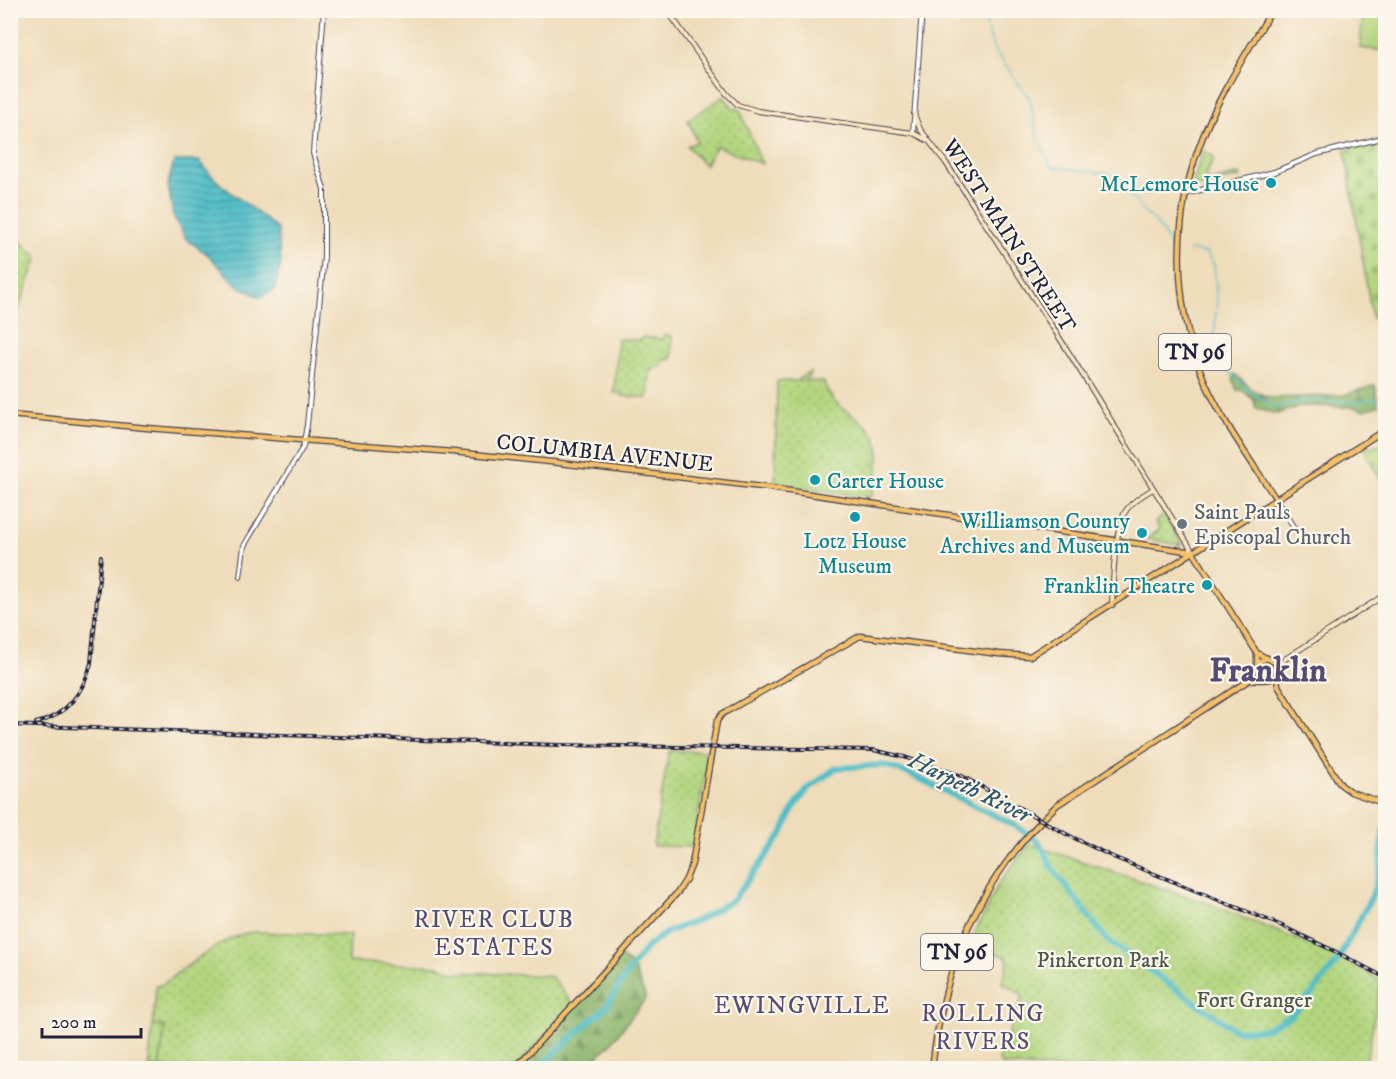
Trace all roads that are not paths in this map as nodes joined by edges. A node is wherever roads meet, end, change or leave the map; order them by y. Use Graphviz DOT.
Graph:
graph roads {
  1 [pos="324,10"];
  2 [pos="667,10"];
  3 [pos="922,10"];
  4 [pos="1272,10"];
  5 [pos="914,114"];
  6 [pos="913,133"];
  7 [pos="1386,137"];
  8 [pos="929,141"];
  9 [pos="1185,194"];
  10 [pos="10,415"];
  11 [pos="1386,429"];
  12 [pos="304,440"];
  13 [pos="1153,489"];
  14 [pos="1276,499"];
  15 [pos="1299,536"];
  16 [pos="1118,540"];
  17 [pos="1193,552"];
  18 [pos="240,577"];
  19 [pos="1386,594"];
  20 [pos="1112,605"];
  21 [pos="1257,653"];
  22 [pos="1270,659"];
  23 [pos="1285,659"];
  24 [pos="1257,665"];
  25 [pos="1277,672"];
  26 [pos="1265,679"];
  27 [pos="1249,680"];
  28 [pos="1278,686"];
  29 [pos="1386,804"];
  30 [pos="515,1068"];
  31 [pos="932,1068"];
  1 -- 12 [label="street"];
  2 -- 6 [label="main road, WEST MAIN STREET"];
  3 -- 5 [label="street"];
  4 -- 9 [label="main road, TN 96"];
  5 -- 6 [label="street"];
  5 -- 8 [label="main road"];
  6 -- 8 [label="main road, WEST MAIN STREET"];
  7 -- 9 [label="street"];
  8 -- 13 [label="main road, WEST MAIN STREET"];
  9 -- 14 [label="main road, TN 96"];
  10 -- 12 [label="main road, COLUMBIA AVENUE"];
  11 -- 14 [label="main road"];
  12 -- 16 [label="main road, COLUMBIA AVENUE"];
  12 -- 18 [label="street"];
  13 -- 16 [label="main road"];
  13 -- 17 [label="main road, WEST MAIN STREET"];
  14 -- 15 [label="street"];
  14 -- 17 [label="main road"];
  16 -- 17 [label="main road, COLUMBIA AVENUE"];
  16 -- 20 [label="main road"];
  17 -- 20 [label="main road"];
  17 -- 21 [label="main road"];
  19 -- 23 [label="main road"];
  20 -- 30 [label="main road"];
  21 -- 22 [label="main road"];
  21 -- 24 [label="main road"];
  22 -- 23 [label="main road"];
  22 -- 24 [label="main road"];
  22 -- 25 [label="main road"];
  23 -- 25 [label="main road"];
  24 -- 26 [label="main road"];
  24 -- 27 [label="main road"];
  25 -- 26 [label="main road, TN 96"];
  25 -- 28 [label="main road"];
  26 -- 27 [label="main road, TN 96"];
  26 -- 28 [label="main road"];
  27 -- 31 [label="main road, TN 96"];
  28 -- 29 [label="main road"];
}
